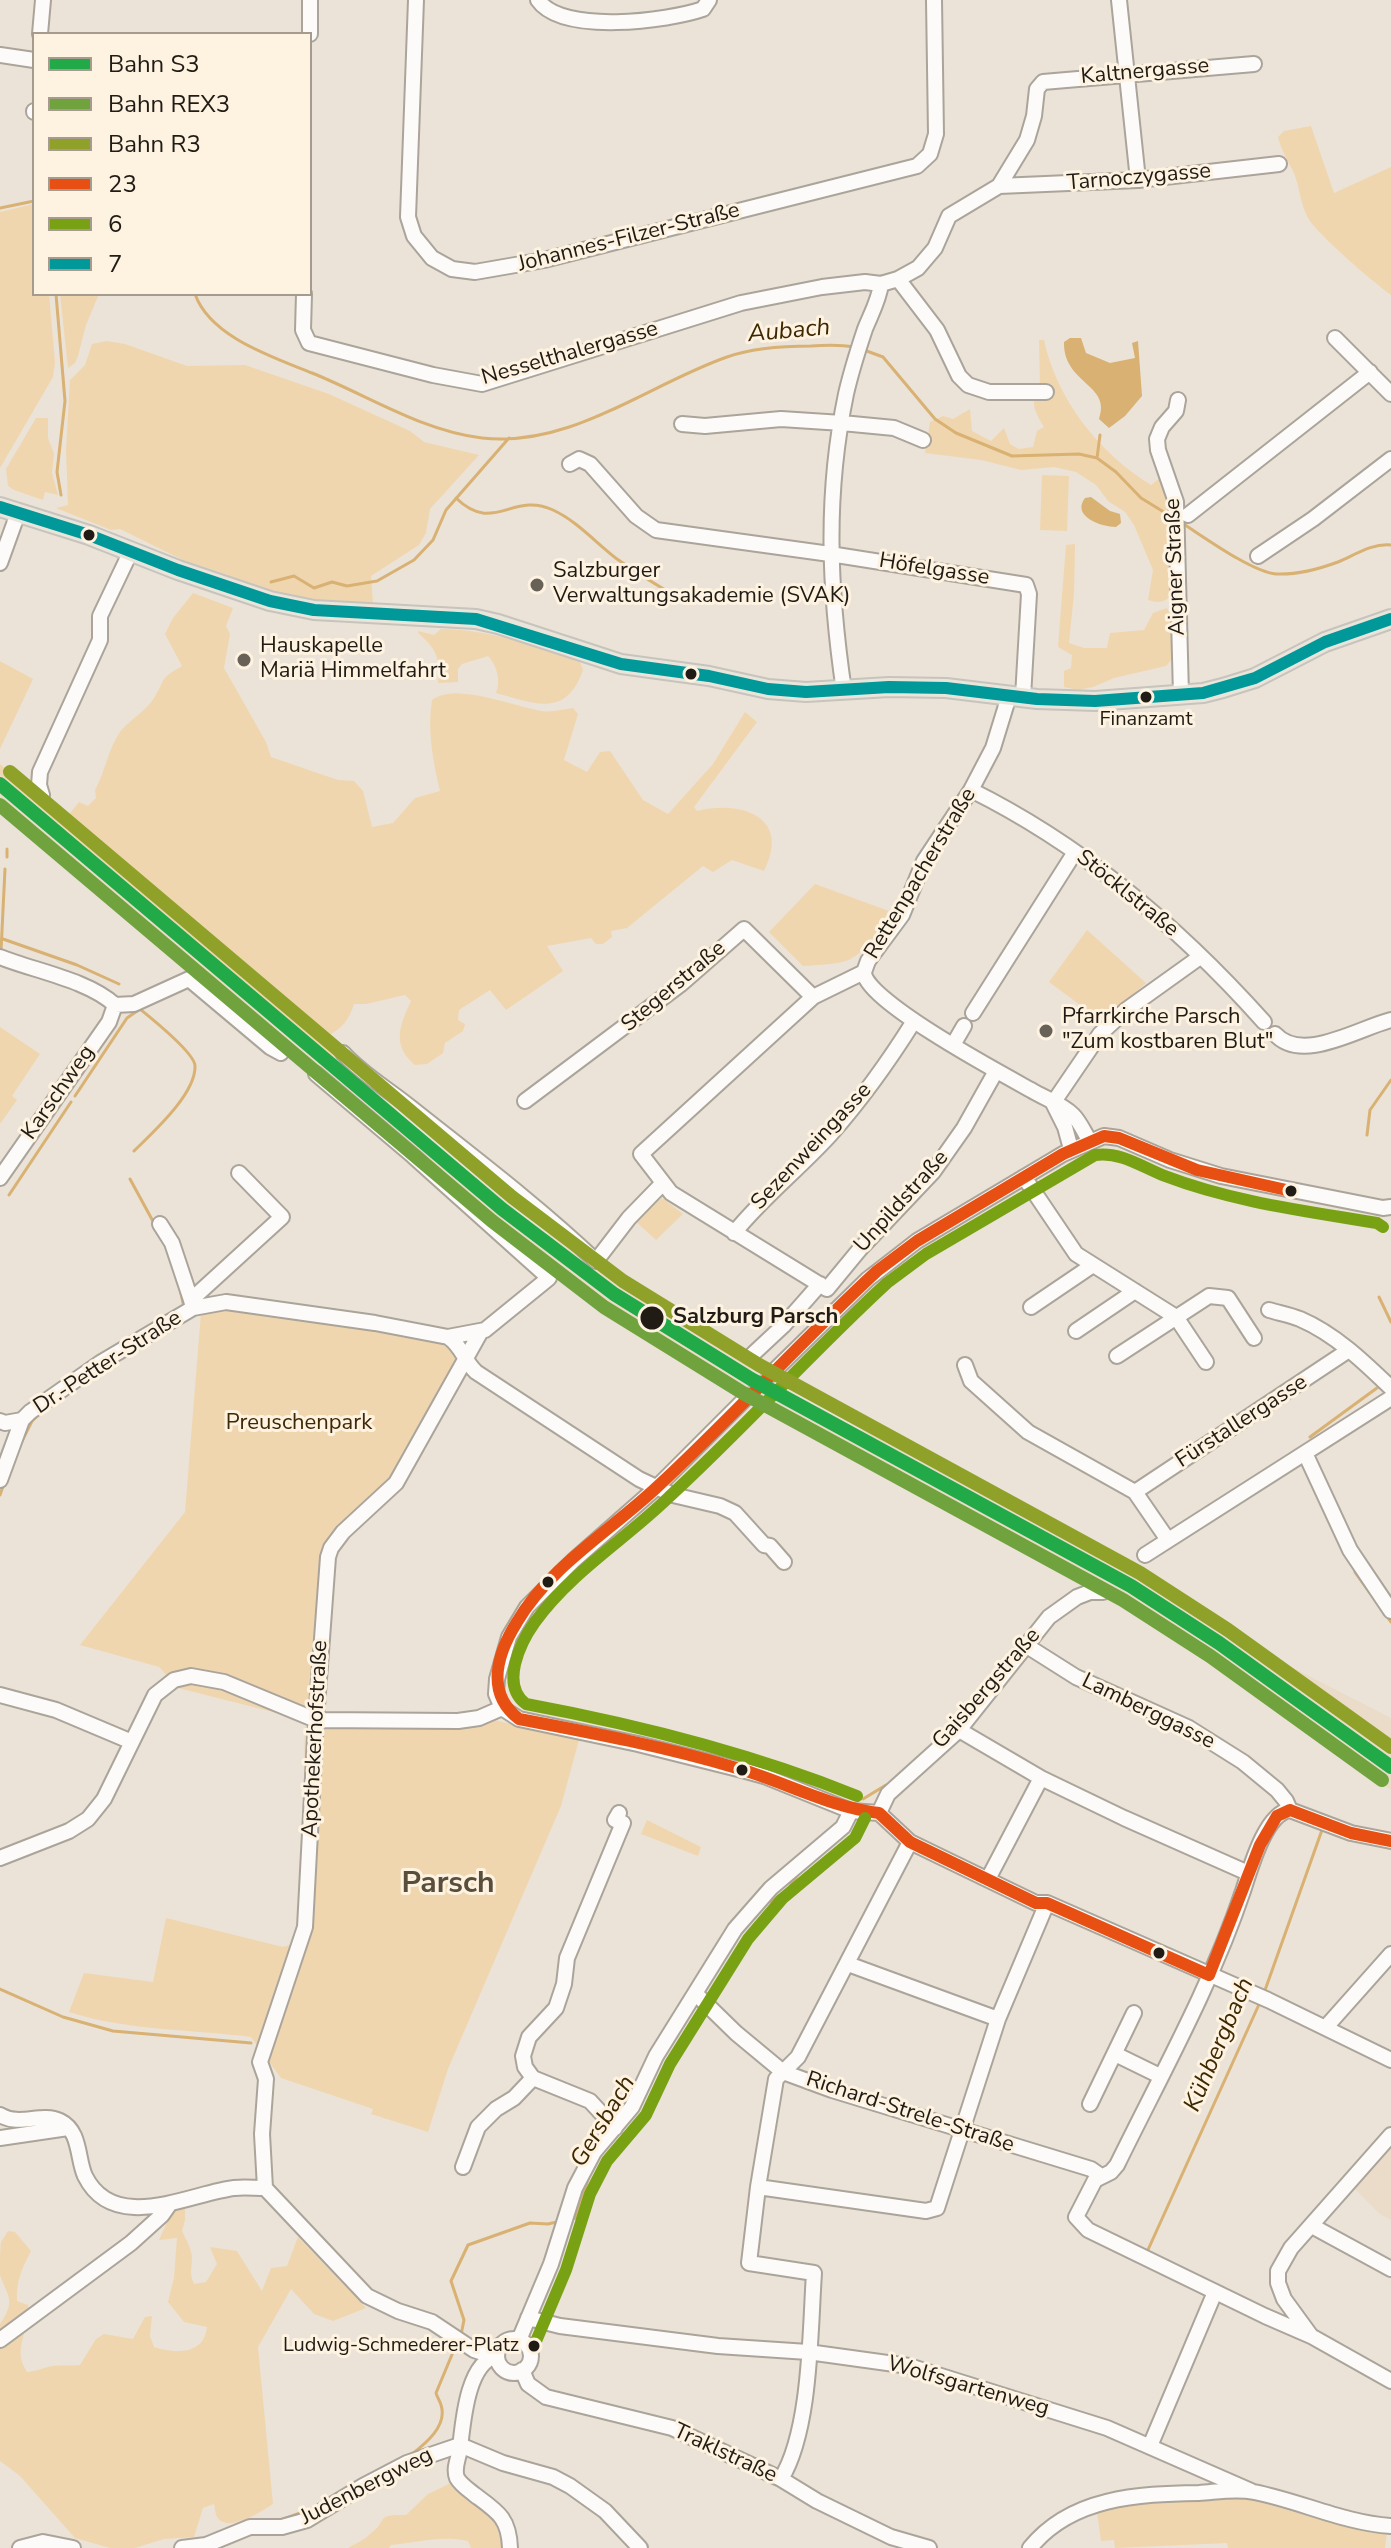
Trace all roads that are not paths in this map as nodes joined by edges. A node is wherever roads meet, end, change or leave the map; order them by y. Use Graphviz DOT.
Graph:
graph roads {
  1 [pos="43,0"];
  2 [pos="310,0"];
  3 [pos="416,0"];
  4 [pos="538,0"];
  5 [pos="709,0"];
  6 [pos="934,0"];
  7 [pos="1119,0"];
  8 [pos="40,32"];
  9 [pos="310,32"];
  10 [pos="0,55"];
  11 [pos="32,60"];
  12 [pos="1254,64"];
  13 [pos="1126,75"];
  14 [pos="1279,164"];
  15 [pos="1138,180"];
  16 [pos="999,186"];
  17 [pos="898,279"];
  18 [pos="881,284"];
  19 [pos="304,296"];
  20 [pos="1335,338"];
  21 [pos="1370,372"];
  22 [pos="1046,392"];
  23 [pos="1391,394"];
  24 [pos="1178,400"];
  25 [pos="842,423"];
  26 [pos="682,424"];
  27 [pos="923,440"];
  28 [pos="1391,459"];
  29 [pos="570,464"];
  30 [pos="9,510"];
  31 [pos="1188,515"];
  32 [pos="131,551"];
  33 [pos="830,554"];
  34 [pos="1258,556"];
  35 [pos="0,563"];
  36 [pos="1391,619"];
  37 [pos="844,691"];
  38 [pos="1181,695"];
  39 [pos="1016,697"];
  40 [pos="971,790"];
  41 [pos="42,795"];
  42 [pos="1075,852"];
  43 [pos="1200,957"];
  44 [pos="5,959"];
  45 [pos="864,972"];
  46 [pos="813,997"];
  47 [pos="115,1005"];
  48 [pos="1391,1020"];
  49 [pos="914,1021"];
  50 [pos="1264,1022"];
  51 [pos="1275,1034"];
  52 [pos="953,1045"];
  53 [pos="281,1053"];
  54 [pos="343,1053"];
  55 [pos="996,1071"];
  56 [pos="316,1074"];
  57 [pos="525,1101"];
  58 [pos="1053,1103"];
  59 [pos="1089,1140"];
  60 [pos="1071,1149"];
  61 [pos="239,1173"];
  62 [pos="1024,1177"];
  63 [pos="0,1178"];
  64 [pos="663,1183"];
  65 [pos="1388,1209"];
  66 [pos="160,1224"];
  67 [pos="734,1233"];
  68 [pos="1093,1265"];
  69 [pos="823,1286"];
  70 [pos="1135,1291"];
  71 [pos="192,1304"];
  72 [pos="1031,1307"];
  73 [pos="1269,1310"];
  74 [pos="1176,1317"];
  75 [pos="1076,1331"];
  76 [pos="480,1333"];
  77 [pos="448,1337"];
  78 [pos="1254,1338"];
  79 [pos="1349,1350"];
  80 [pos="753,1354"];
  81 [pos="1117,1356"];
  82 [pos="464,1361"];
  83 [pos="1206,1362"];
  84 [pos="965,1365"];
  85 [pos="771,1374"];
  86 [pos="1391,1388"];
  87 [pos="747,1397"];
  88 [pos="1391,1398"];
  89 [pos="22,1420"];
  90 [pos="0,1421"];
  91 [pos="1305,1453"];
  92 [pos="0,1480"];
  93 [pos="656,1488"];
  94 [pos="1135,1492"];
  95 [pos="1168,1540"];
  96 [pos="1145,1555"];
  97 [pos="784,1562"];
  98 [pos="1103,1592"];
  99 [pos="1391,1611"];
  100 [pos="1027,1646"];
  101 [pos="0,1695"];
  102 [pos="502,1708"];
  103 [pos="316,1720"];
  104 [pos="959,1730"];
  105 [pos="132,1742"];
  106 [pos="1041,1778"];
  107 [pos="1290,1810"];
  108 [pos="851,1811"];
  109 [pos="619,1813"];
  110 [pos="879,1813"];
  111 [pos="1391,1841"];
  112 [pos="910,1842"];
  113 [pos="0,1857"];
  114 [pos="1248,1873"];
  115 [pos="988,1879"];
  116 [pos="1047,1903"];
  117 [pos="1391,1954"];
  118 [pos="848,1964"];
  119 [pos="1209,1975"];
  120 [pos="700,1998"];
  121 [pos="1134,2013"];
  122 [pos="998,2019"];
  123 [pos="1326,2027"];
  124 [pos="1115,2054"];
  125 [pos="1391,2060"];
  126 [pos="783,2072"];
  127 [pos="1160,2076"];
  128 [pos="533,2078"];
  129 [pos="1090,2104"];
  130 [pos="0,2115"];
  131 [pos="68,2128"];
  132 [pos="615,2128"];
  133 [pos="962,2130"];
  134 [pos="1391,2135"];
  135 [pos="0,2138"];
  136 [pos="463,2167"];
  137 [pos="1101,2176"];
  138 [pos="758,2187"];
  139 [pos="265,2188"];
  140 [pos="169,2205"];
  141 [pos="1312,2226"];
  142 [pos="1391,2269"];
  143 [pos="1215,2292"];
  144 [pos="1284,2299"];
  145 [pos="1265,2316"];
  146 [pos="528,2318"];
  147 [pos="1311,2336"];
  148 [pos="0,2340"];
  149 [pos="519,2340"];
  150 [pos="808,2352"];
  151 [pos="498,2354"];
  152 [pos="522,2370"];
  153 [pos="1391,2381"];
  154 [pos="460,2445"];
  155 [pos="1150,2446"];
  156 [pos="781,2479"];
  157 [pos="1251,2491"];
  158 [pos="1391,2526"];
  159 [pos="20,2548"];
  160 [pos="73,2548"];
  161 [pos="182,2548"];
  162 [pos="510,2548"];
  163 [pos="640,2548"];
  164 [pos="929,2548"];
  165 [pos="1030,2548"];
  1 -- 8 [label="street"];
  2 -- 9 [label="street"];
  3 -- 6 [label="street, Johannes-Filzer-Straße"];
  4 -- 5 [label="street"];
  7 -- 13 [label="street"];
  10 -- 11 [label="street"];
  12 -- 13 [label="street, Kaltnergasse"];
  13 -- 15 [label="street"];
  13 -- 16 [label="street, Kaltnergasse"];
  14 -- 15 [label="street, Tarnoczygasse"];
  15 -- 16 [label="street, Tarnoczygasse"];
  16 -- 17 [label="street"];
  17 -- 18 [label="street"];
  17 -- 22 [label="street"];
  18 -- 19 [label="street, Nesselthalergasse"];
  18 -- 25 [label="street"];
  20 -- 21 [label="street"];
  21 -- 23 [label="street"];
  21 -- 31 [label="street"];
  24 -- 38 [label="street, Aigner Straße"];
  25 -- 26 [label="street"];
  25 -- 27 [label="street"];
  25 -- 33 [label="street"];
  28 -- 34 [label="street"];
  29 -- 33 [label="street, Höfelgasse"];
  30 -- 32 [label="main road"];
  30 -- 35 [label="street"];
  32 -- 37 [label="main road"];
  32 -- 41 [label="street"];
  33 -- 37 [label="street"];
  33 -- 39 [label="street, Höfelgasse"];
  36 -- 38 [label="main road"];
  37 -- 39 [label="main road"];
  38 -- 39 [label="main road"];
  39 -- 40 [label="street, Rettenpacherstraße"];
  40 -- 42 [label="street, Stöcklstraße"];
  40 -- 45 [label="street, Rettenpacherstraße"];
  42 -- 43 [label="street, Stöcklstraße"];
  42 -- 52 [label="street"];
  43 -- 50 [label="street, Stöcklstraße"];
  43 -- 58 [label="street"];
  44 -- 47 [label="street"];
  45 -- 46 [label="street, Rettenpacherstraße"];
  45 -- 49 [label="street"];
  46 -- 57 [label="street, Stegerstraße"];
  46 -- 64 [label="street, Rettenpacherstraße"];
  47 -- 53 [label="street"];
  47 -- 63 [label="street, Karschweg"];
  48 -- 51 [label="street"];
  49 -- 52 [label="street"];
  49 -- 67 [label="street, Sezenweingasse"];
  52 -- 55 [label="street"];
  54 -- 64 [label="street"];
  55 -- 58 [label="street"];
  55 -- 69 [label="street, Unpildstraße"];
  56 -- 76 [label="street"];
  58 -- 59 [label="street"];
  58 -- 60 [label="street"];
  59 -- 60 [label="street"];
  59 -- 65 [label="street"];
  60 -- 62 [label="street"];
  61 -- 71 [label="street"];
  62 -- 68 [label="street"];
  62 -- 85 [label="street"];
  64 -- 67 [label="street, Rettenpacherstraße"];
  66 -- 71 [label="street, Dr.-Petter-Straße"];
  67 -- 69 [label="street, Rettenpacherstraße"];
  68 -- 70 [label="street"];
  68 -- 72 [label="street"];
  69 -- 80 [label="street"];
  70 -- 74 [label="street"];
  70 -- 75 [label="street"];
  71 -- 77 [label="street, Dr.-Petter-Straße"];
  71 -- 89 [label="street, Dr.-Petter-Straße"];
  73 -- 79 [label="street"];
  74 -- 78 [label="street"];
  74 -- 81 [label="street"];
  74 -- 83 [label="street"];
  76 -- 77 [label="street, Dr.-Petter-Straße"];
  76 -- 82 [label="street, Apothekerhofstraße"];
  77 -- 82 [label="street"];
  79 -- 86 [label="street"];
  79 -- 94 [label="street, Fürstallergasse"];
  82 -- 93 [label="street"];
  82 -- 103 [label="street, Apothekerhofstraße"];
  84 -- 94 [label="street"];
  87 -- 93 [label="street"];
  88 -- 91 [label="street"];
  89 -- 90 [label="street"];
  89 -- 92 [label="street, Dr.-Petter-Straße"];
  91 -- 95 [label="street"];
  91 -- 99 [label="street"];
  93 -- 97 [label="street"];
  93 -- 102 [label="street"];
  94 -- 95 [label="street"];
  95 -- 96 [label="street"];
  98 -- 100 [label="street, Gaisbergstraße"];
  100 -- 104 [label="street, Gaisbergstraße"];
  100 -- 107 [label="street, Lamberggasse"];
  101 -- 105 [label="street"];
  102 -- 103 [label="street"];
  102 -- 108 [label="street"];
  103 -- 105 [label="street"];
  103 -- 139 [label="street, Apothekerhofstraße"];
  104 -- 106 [label="street"];
  104 -- 110 [label="street, Gaisbergstraße"];
  105 -- 113 [label="street"];
  106 -- 114 [label="street"];
  106 -- 115 [label="street"];
  107 -- 111 [label="street, Lamberggasse"];
  107 -- 114 [label="street"];
  108 -- 110 [label="street"];
  108 -- 120 [label="street"];
  109 -- 128 [label="street"];
  110 -- 112 [label="street"];
  112 -- 115 [label="street"];
  112 -- 118 [label="street"];
  114 -- 119 [label="street"];
  115 -- 116 [label="street"];
  116 -- 119 [label="street"];
  116 -- 122 [label="street"];
  117 -- 123 [label="street"];
  118 -- 122 [label="street"];
  118 -- 126 [label="street"];
  119 -- 123 [label="street"];
  119 -- 127 [label="street"];
  120 -- 126 [label="street, Richard-Strele-Straße"];
  120 -- 132 [label="street"];
  121 -- 124 [label="street"];
  122 -- 133 [label="street"];
  123 -- 125 [label="street"];
  124 -- 127 [label="street"];
  124 -- 129 [label="street"];
  126 -- 133 [label="street, Richard-Strele-Straße"];
  126 -- 138 [label="street"];
  127 -- 137 [label="street"];
  128 -- 132 [label="street"];
  128 -- 136 [label="street"];
  130 -- 131 [label="street"];
  131 -- 135 [label="street"];
  131 -- 140 [label="street"];
  132 -- 146 [label="street"];
  133 -- 137 [label="street, Richard-Strele-Straße"];
  133 -- 138 [label="street"];
  134 -- 141 [label="street"];
  137 -- 143 [label="street"];
  138 -- 150 [label="street"];
  139 -- 140 [label="street"];
  139 -- 151 [label="street"];
  140 -- 148 [label="street"];
  141 -- 142 [label="street"];
  141 -- 144 [label="street"];
  143 -- 145 [label="street"];
  143 -- 155 [label="street"];
  144 -- 145 [label="street"];
  144 -- 147 [label="street"];
  145 -- 147 [label="street"];
  146 -- 149 [label="street"];
  146 -- 150 [label="street, Wolfsgartenweg"];
  147 -- 153 [label="street"];
  149 -- 151 [label="street"];
  149 -- 152 [label="street"];
  150 -- 155 [label="street, Wolfsgartenweg"];
  150 -- 156 [label="street"];
  151 -- 152 [label="street"];
  151 -- 154 [label="street"];
  152 -- 156 [label="street, Traklstraße"];
  154 -- 161 [label="street, Judenbergweg"];
  154 -- 162 [label="street"];
  154 -- 163 [label="street"];
  155 -- 157 [label="street, Wolfsgartenweg"];
  156 -- 164 [label="street, Traklstraße"];
  157 -- 158 [label="street"];
  157 -- 165 [label="street"];
  159 -- 160 [label="street"];
}
